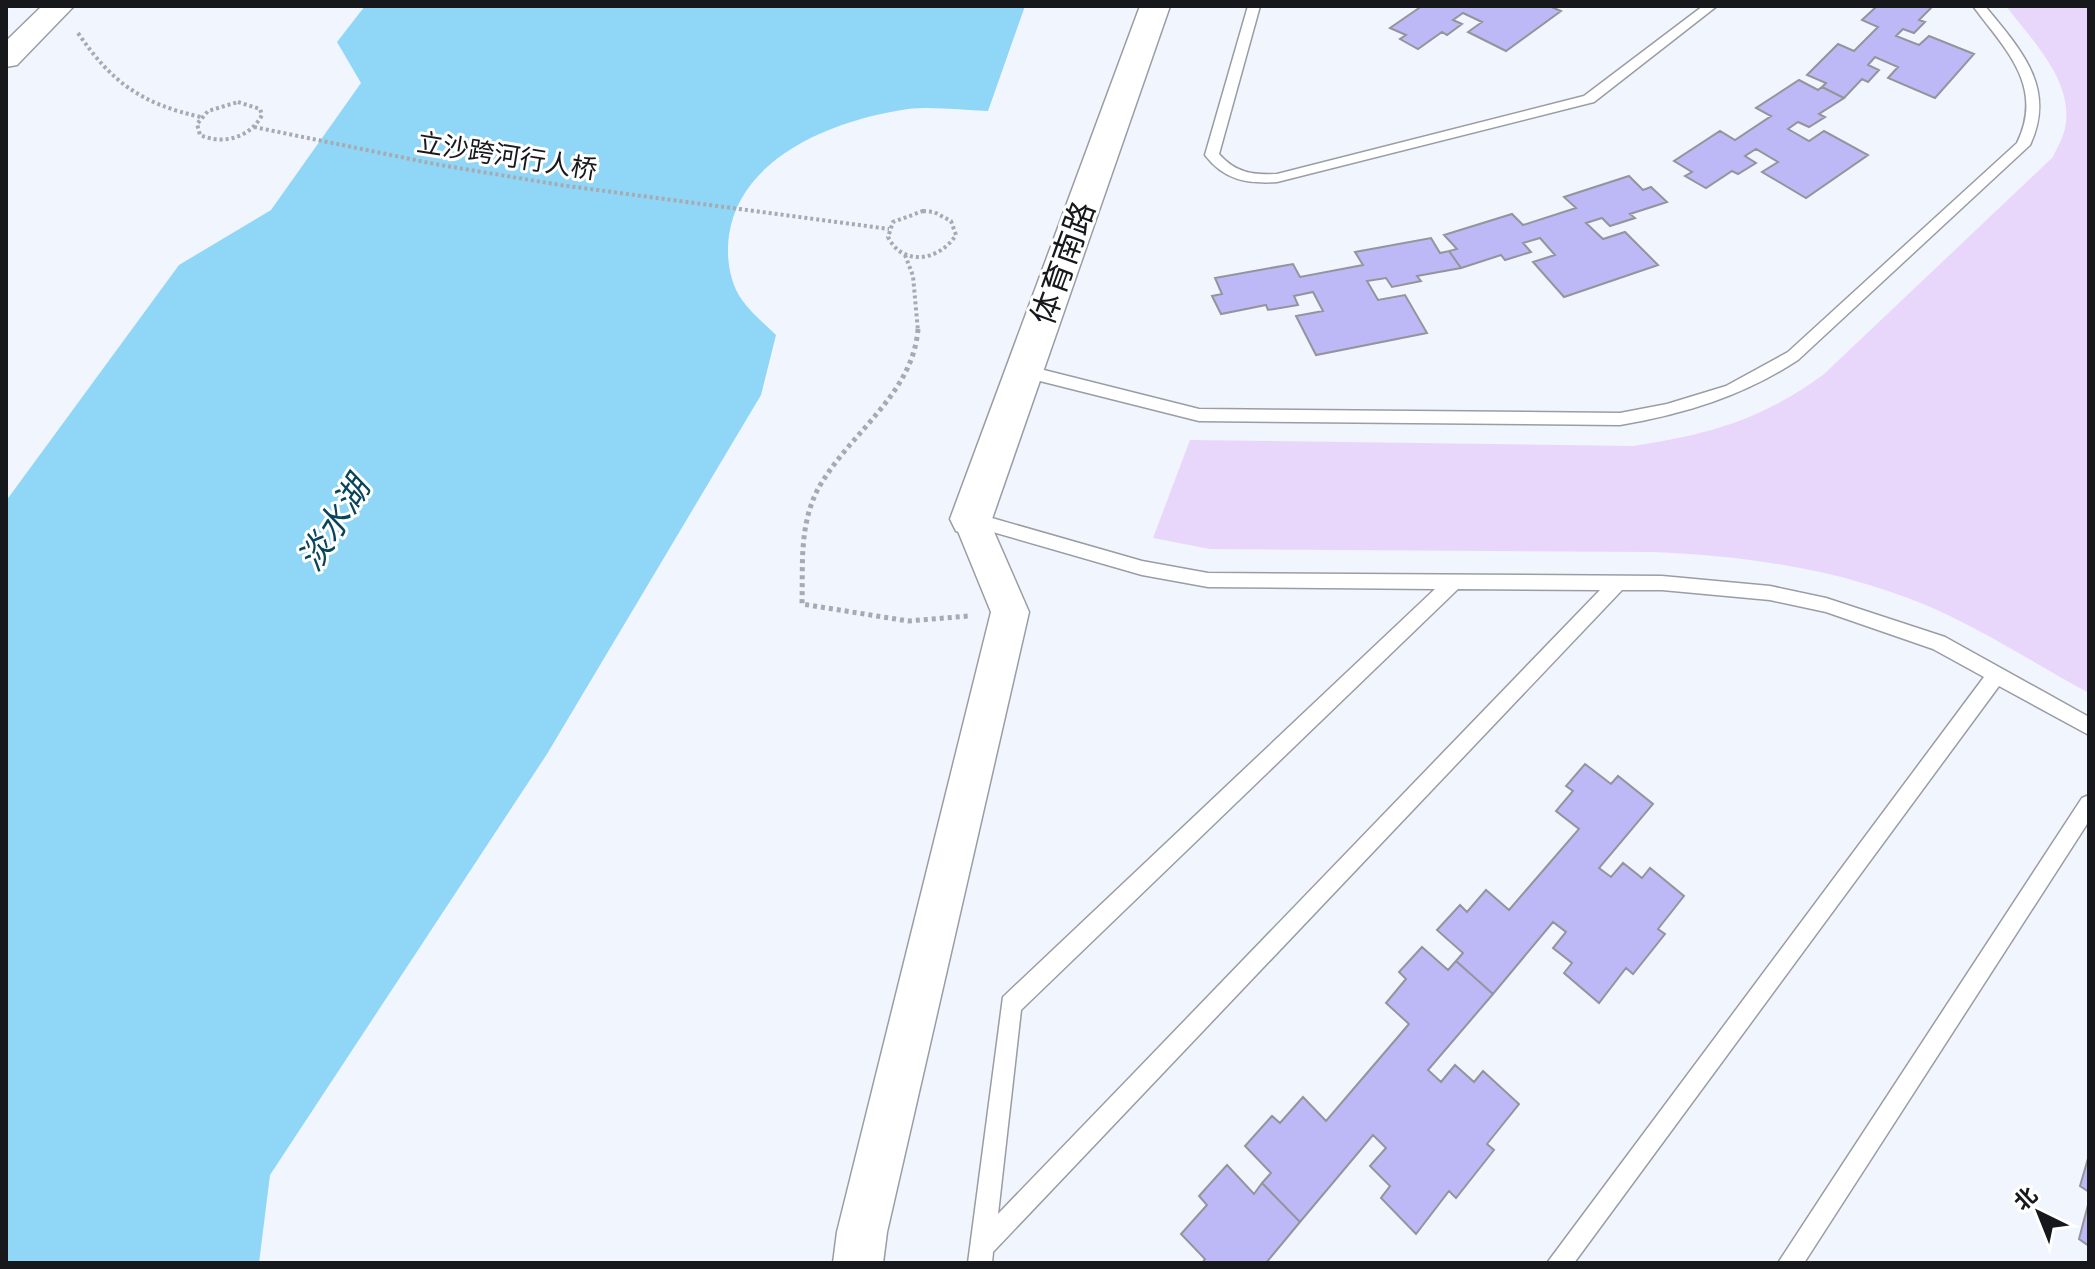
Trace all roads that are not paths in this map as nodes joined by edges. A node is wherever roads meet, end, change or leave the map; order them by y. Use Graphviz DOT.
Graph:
graph roads {
  1 [pos="1155,6"];
  2 [pos="1254,6"];
  3 [pos="1711,6"];
  4 [pos="1979,6"];
  5 [pos="66,17"];
  6 [pos="6,58"];
  7 [pos="1024,371"];
  8 [pos="971,519"];
  9 [pos="1454,582"];
  10 [pos="1618,583"];
  11 [pos="1996,675"];
  12 [pos="2089,727"];
  13 [pos="2089,804"];
  14 [pos="981,1256"];
  15 [pos="858,1263"];
  16 [pos="1559,1263"];
  17 [pos="1790,1263"];
  1 -- 7 [label="street, 体育南路"];
  2 -- 3 [label="lane"];
  4 -- 7 [label="lane"];
  5 -- 6 [label="street"];
  7 -- 8 [label="street, 体育南路"];
  8 -- 9 [label="lane"];
  8 -- 15 [label="street"];
  9 -- 10 [label="lane"];
  9 -- 14 [label="lane"];
  10 -- 11 [label="lane"];
  10 -- 14 [label="lane"];
  11 -- 12 [label="lane"];
  11 -- 16 [label="lane"];
  13 -- 17 [label="lane"];
}
